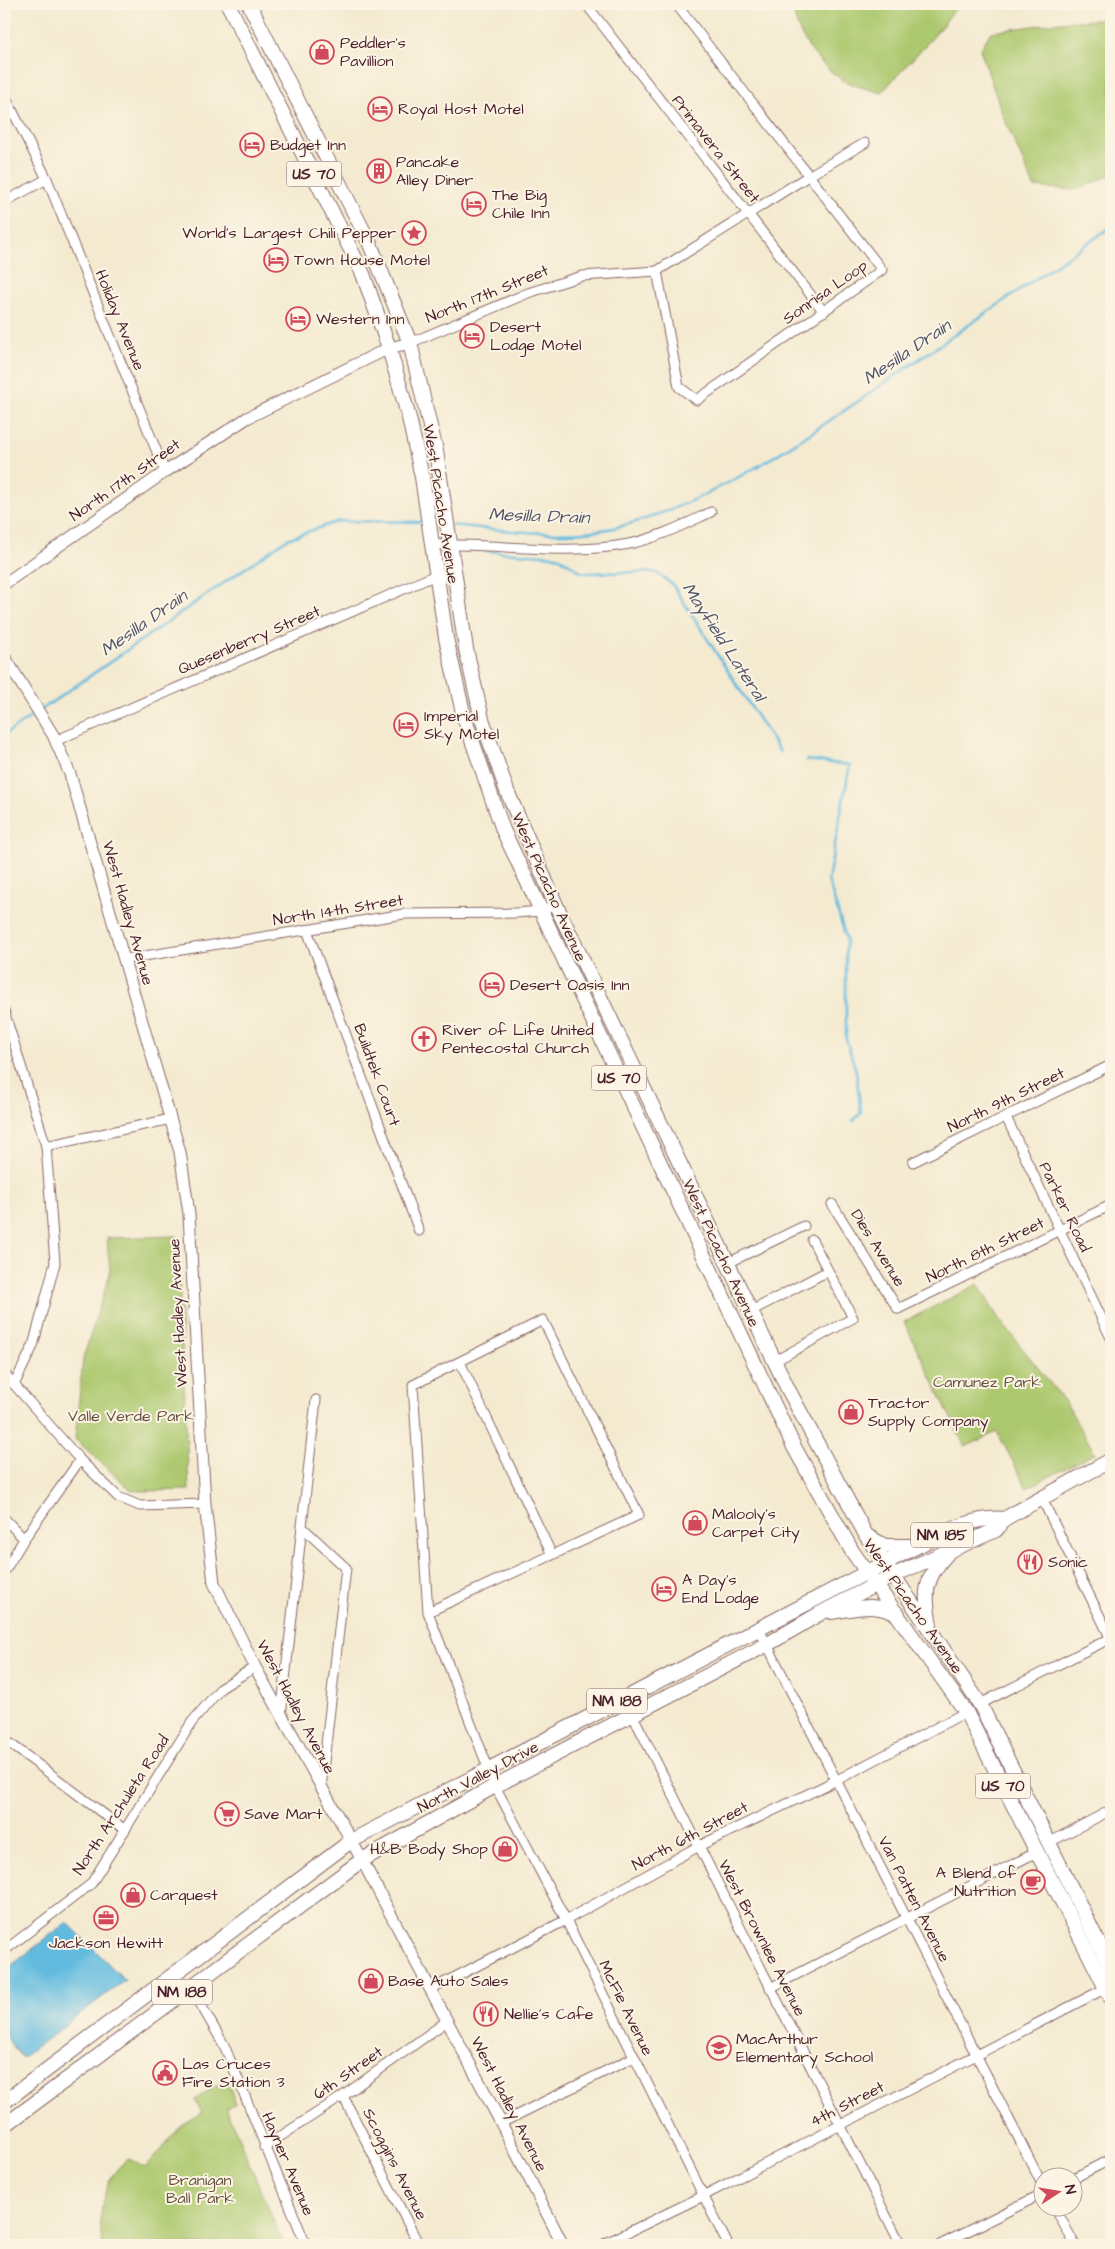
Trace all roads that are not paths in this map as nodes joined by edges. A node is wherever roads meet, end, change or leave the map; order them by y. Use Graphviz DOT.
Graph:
graph roads {
  1 [pos="228,4"];
  2 [pos="249,4"];
  3 [pos="586,4"];
  4 [pos="676,4"];
  5 [pos="4,94"];
  6 [pos="864,143"];
  7 [pos="810,175"];
  8 [pos="47,179"];
  9 [pos="4,202"];
  10 [pos="748,215"];
  11 [pos="657,271"];
  12 [pos="824,312"];
  13 [pos="410,343"];
  14 [pos="389,348"];
  15 [pos="165,472"];
  16 [pos="711,512"];
  17 [pos="432,545"];
  18 [pos="451,545"];
  19 [pos="436,576"];
  20 [pos="456,576"];
  21 [pos="4,584"];
  22 [pos="4,656"];
  23 [pos="56,741"];
  24 [pos="556,905"];
  25 [pos="540,911"];
  26 [pos="307,930"];
  27 [pos="126,960"];
  28 [pos="4,1011"];
  29 [pos="1111,1065"];
  30 [pos="1006,1117"];
  31 [pos="171,1119"];
  32 [pos="46,1146"];
  33 [pos="913,1162"];
  34 [pos="832,1204"];
  35 [pos="1111,1205"];
  36 [pos="804,1226"];
  37 [pos="419,1231"];
  38 [pos="1060,1231"];
  39 [pos="812,1240"];
  40 [pos="728,1263"];
  41 [pos="828,1271"];
  42 [pos="898,1309"];
  43 [pos="751,1311"];
  44 [pos="1111,1338"];
  45 [pos="775,1361"];
  46 [pos="460,1362"];
  47 [pos="4,1373"];
  48 [pos="14,1385"];
  49 [pos="316,1400"];
  50 [pos="80,1460"];
  51 [pos="1111,1460"];
  52 [pos="1042,1499"];
  53 [pos="205,1504"];
  54 [pos="4,1518"];
  55 [pos="1004,1519"];
  56 [pos="302,1527"];
  57 [pos="866,1535"];
  58 [pos="24,1539"];
  59 [pos="921,1545"];
  60 [pos="852,1551"];
  61 [pos="949,1551"];
  62 [pos="552,1555"];
  63 [pos="884,1564"];
  64 [pos="4,1572"];
  65 [pos="867,1572"];
  66 [pos="892,1576"];
  67 [pos="876,1585"];
  68 [pos="839,1587"];
  69 [pos="428,1612"];
  70 [pos="819,1614"];
  71 [pos="898,1614"];
  72 [pos="758,1627"];
  73 [pos="931,1631"];
  74 [pos="1111,1639"];
  75 [pos="768,1644"];
  76 [pos="254,1667"];
  77 [pos="624,1698"];
  78 [pos="980,1704"];
  79 [pos="966,1712"];
  80 [pos="633,1715"];
  81 [pos="281,1716"];
  82 [pos="4,1740"];
  83 [pos="487,1768"];
  84 [pos="837,1780"];
  85 [pos="495,1786"];
  86 [pos="321,1789"];
  87 [pos="1111,1810"];
  88 [pos="125,1830"];
  89 [pos="351,1841"];
  90 [pos="1050,1842"];
  91 [pos="699,1846"];
  92 [pos="1037,1852"];
  93 [pos="362,1860"];
  94 [pos="906,1917"];
  95 [pos="566,1920"];
  96 [pos="4,1950"];
  97 [pos="1111,1968"];
  98 [pos="190,1986"];
  99 [pos="770,1988"];
  100 [pos="430,1990"];
  101 [pos="1109,1993"];
  102 [pos="447,2022"];
  103 [pos="976,2054"];
  104 [pos="634,2057"];
  105 [pos="343,2096"];
  106 [pos="4,2102"];
  107 [pos="501,2123"];
  108 [pos="839,2125"];
  109 [pos="4,2126"];
  110 [pos="264,2147"];
  111 [pos="1111,2159"];
  112 [pos="1033,2166"];
  113 [pos="1082,2174"];
  114 [pos="703,2196"];
  115 [pos="1032,2199"];
  116 [pos="1059,2216"];
  117 [pos="306,2245"];
  118 [pos="419,2245"];
  119 [pos="563,2245"];
  120 [pos="602,2245"];
  121 [pos="728,2245"];
  122 [pos="901,2245"];
  123 [pos="940,2245"];
  124 [pos="1074,2245"];
  1 -- 14 [label="main road, West Picacho Avenue / US 70"];
  2 -- 13 [label="main road, West Picacho Avenue / US 70"];
  3 -- 10 [label="street, Primavera Street"];
  4 -- 7 [label="street, Sonrisa Loop"];
  5 -- 8 [label="street, Holiday Avenue"];
  6 -- 7 [label="street, North 17th Street"];
  7 -- 10 [label="street, North 17th Street"];
  7 -- 12 [label="street, Sonrisa Loop"];
  8 -- 9 [label="street"];
  8 -- 15 [label="street, Holiday Avenue"];
  10 -- 11 [label="street, North 17th Street"];
  10 -- 12 [label="street, Primavera Street"];
  11 -- 12 [label="street, Sonrisa Loop"];
  11 -- 13 [label="street, North 17th Street"];
  13 -- 14 [label="street, North 17th Street"];
  13 -- 18 [label="main road, West Picacho Avenue / US 70"];
  14 -- 15 [label="street, North 17th Street"];
  14 -- 17 [label="main road, West Picacho Avenue / US 70"];
  15 -- 21 [label="street, North 17th Street"];
  16 -- 18 [label="street"];
  17 -- 18 [label="street"];
  17 -- 19 [label="main road, West Picacho Avenue / US 70"];
  18 -- 20 [label="main road, West Picacho Avenue / US 70"];
  19 -- 20 [label="street, Quesenberry Street"];
  19 -- 23 [label="street, Quesenberry Street"];
  19 -- 25 [label="main road, West Picacho Avenue / US 70"];
  20 -- 24 [label="main road, West Picacho Avenue / US 70"];
  22 -- 23 [label="street, West Hadley Avenue"];
  23 -- 27 [label="street, West Hadley Avenue"];
  24 -- 25 [label="street, North 14th Street"];
  24 -- 40 [label="main road, West Picacho Avenue / US 70"];
  25 -- 26 [label="street, North 14th Street"];
  25 -- 60 [label="main road, West Picacho Avenue / US 70"];
  26 -- 27 [label="street, North 14th Street"];
  26 -- 37 [label="street, Buildtek Court"];
  27 -- 31 [label="street, West Hadley Avenue"];
  28 -- 32 [label="street"];
  29 -- 30 [label="street, North 9th Street"];
  30 -- 33 [label="street, North 9th Street"];
  30 -- 38 [label="street, Parker Road"];
  31 -- 32 [label="street"];
  31 -- 53 [label="street, West Hadley Avenue"];
  32 -- 48 [label="street"];
  34 -- 42 [label="street, Dies Avenue"];
  35 -- 38 [label="street, North 8th Street"];
  36 -- 40 [label="street"];
  38 -- 42 [label="street, North 8th Street"];
  38 -- 44 [label="street, Parker Road"];
  39 -- 41 [label="street"];
  40 -- 43 [label="main road, West Picacho Avenue / US 70"];
  41 -- 43 [label="street"];
  41 -- 45 [label="street"];
  43 -- 45 [label="main road, West Picacho Avenue / US 70"];
  45 -- 57 [label="main road, West Picacho Avenue / US 70"];
  46 -- 62 [label="street"];
  46 -- 62 [label="street"];
  46 -- 69 [label="street, McFie Avenue"];
  47 -- 48 [label="street"];
  48 -- 50 [label="street"];
  49 -- 56 [label="street"];
  50 -- 53 [label="street"];
  50 -- 58 [label="street"];
  51 -- 52 [label="main road, North Valley Drive / NM 185"];
  52 -- 55 [label="main road, North Valley Drive / NM 185"];
  52 -- 74 [label="street"];
  53 -- 76 [label="street, West Hadley Avenue"];
  54 -- 58 [label="street"];
  55 -- 59 [label="main road, North Valley Drive / NM 185"];
  55 -- 61 [label="main road, North Valley Drive / NM 185"];
  56 -- 81 [label="street"];
  56 -- 86 [label="street"];
  57 -- 59 [label="main road"];
  57 -- 63 [label="main road, West Picacho Avenue / US 70"];
  58 -- 64 [label="street"];
  59 -- 63 [label="main road, North Valley Drive / NM 185"];
  60 -- 65 [label="main road, West Picacho Avenue / US 70"];
  60 -- 68 [label="main road"];
  61 -- 66 [label="main road, North Valley Drive / NM 185"];
  61 -- 73 [label="main road"];
  62 -- 69 [label="street"];
  63 -- 65 [label="main road, North Valley Drive / NM 188"];
  63 -- 66 [label="main road, West Picacho Avenue / US 70"];
  65 -- 67 [label="main road, West Picacho Avenue / US 70"];
  65 -- 68 [label="main road, North Valley Drive / NM 188"];
  66 -- 67 [label="main road, North Valley Drive / NM 185"];
  66 -- 73 [label="main road, West Picacho Avenue / US 70"];
  67 -- 70 [label="main road, North Valley Drive / NM 188"];
  67 -- 71 [label="main road, West Picacho Avenue / US 70"];
  68 -- 72 [label="main road, North Valley Drive / NM 188"];
  69 -- 83 [label="street, McFie Avenue"];
  70 -- 71 [label="main road"];
  70 -- 75 [label="main road, North Valley Drive / NM 188"];
  71 -- 79 [label="main road, West Picacho Avenue / US 70"];
  72 -- 75 [label="street, Van Patten Avenue"];
  72 -- 77 [label="main road, North Valley Drive / NM 188"];
  73 -- 78 [label="main road, West Picacho Avenue / US 70"];
  74 -- 78 [label="street"];
  75 -- 80 [label="main road, North Valley Drive / NM 188"];
  75 -- 84 [label="street, Van Patten Avenue"];
  76 -- 81 [label="street, West Hadley Avenue"];
  76 -- 88 [label="street, North Archuleta Road"];
  77 -- 80 [label="street, West Brownlee Avenue"];
  77 -- 83 [label="main road, North Valley Drive / NM 188"];
  78 -- 90 [label="main road, West Picacho Avenue / US 70"];
  79 -- 84 [label="street, North 6th Street"];
  79 -- 92 [label="main road, West Picacho Avenue / US 70"];
  80 -- 85 [label="main road, North Valley Drive / NM 188"];
  80 -- 91 [label="street, West Brownlee Avenue"];
  81 -- 86 [label="street, West Hadley Avenue"];
  82 -- 88 [label="street"];
  83 -- 85 [label="street, McFie Avenue"];
  83 -- 89 [label="main road, North Valley Drive / NM 188"];
  84 -- 91 [label="street, North 6th Street"];
  84 -- 94 [label="street, Van Patten Avenue"];
  85 -- 93 [label="main road, North Valley Drive / NM 188"];
  85 -- 95 [label="street, McFie Avenue"];
  86 -- 89 [label="street, West Hadley Avenue"];
  87 -- 90 [label="street"];
  88 -- 96 [label="street, North Archuleta Road"];
  89 -- 93 [label="street, West Hadley Avenue"];
  89 -- 106 [label="main road, North Valley Drive / NM 188"];
  90 -- 97 [label="main road, West Picacho Avenue / US 70"];
  91 -- 95 [label="street, North 6th Street"];
  91 -- 99 [label="street, West Brownlee Avenue"];
  92 -- 94 [label="street"];
  92 -- 101 [label="main road, West Picacho Avenue / US 70"];
  93 -- 98 [label="main road, North Valley Drive / NM 188"];
  93 -- 100 [label="street, West Hadley Avenue"];
  94 -- 99 [label="street"];
  94 -- 103 [label="street, Van Patten Avenue"];
  95 -- 100 [label="street, North 6th Street"];
  95 -- 104 [label="street, McFie Avenue"];
  98 -- 109 [label="main road, North Valley Drive / NM 188"];
  98 -- 110 [label="street, Hayner Avenue"];
  99 -- 108 [label="street, West Brownlee Avenue"];
  100 -- 102 [label="street, West Hadley Avenue"];
  101 -- 103 [label="street, 4th Street"];
  102 -- 105 [label="street, 6th Street"];
  102 -- 107 [label="street, West Hadley Avenue"];
  103 -- 108 [label="street, 4th Street"];
  103 -- 112 [label="street, Van Patten Avenue"];
  104 -- 107 [label="street"];
  104 -- 114 [label="street, McFie Avenue"];
  105 -- 110 [label="street, 6th Street"];
  105 -- 118 [label="street, Scoggins Avenue"];
  107 -- 119 [label="street, West Hadley Avenue"];
  108 -- 114 [label="street, 4th Street"];
  108 -- 122 [label="street, West Brownlee Avenue"];
  110 -- 117 [label="street, Hayner Avenue"];
  111 -- 113 [label="street"];
  114 -- 120 [label="street, 4th Street"];
  114 -- 121 [label="street, McFie Avenue"];
  115 -- 123 [label="street"];
  116 -- 124 [label="street"];
}
